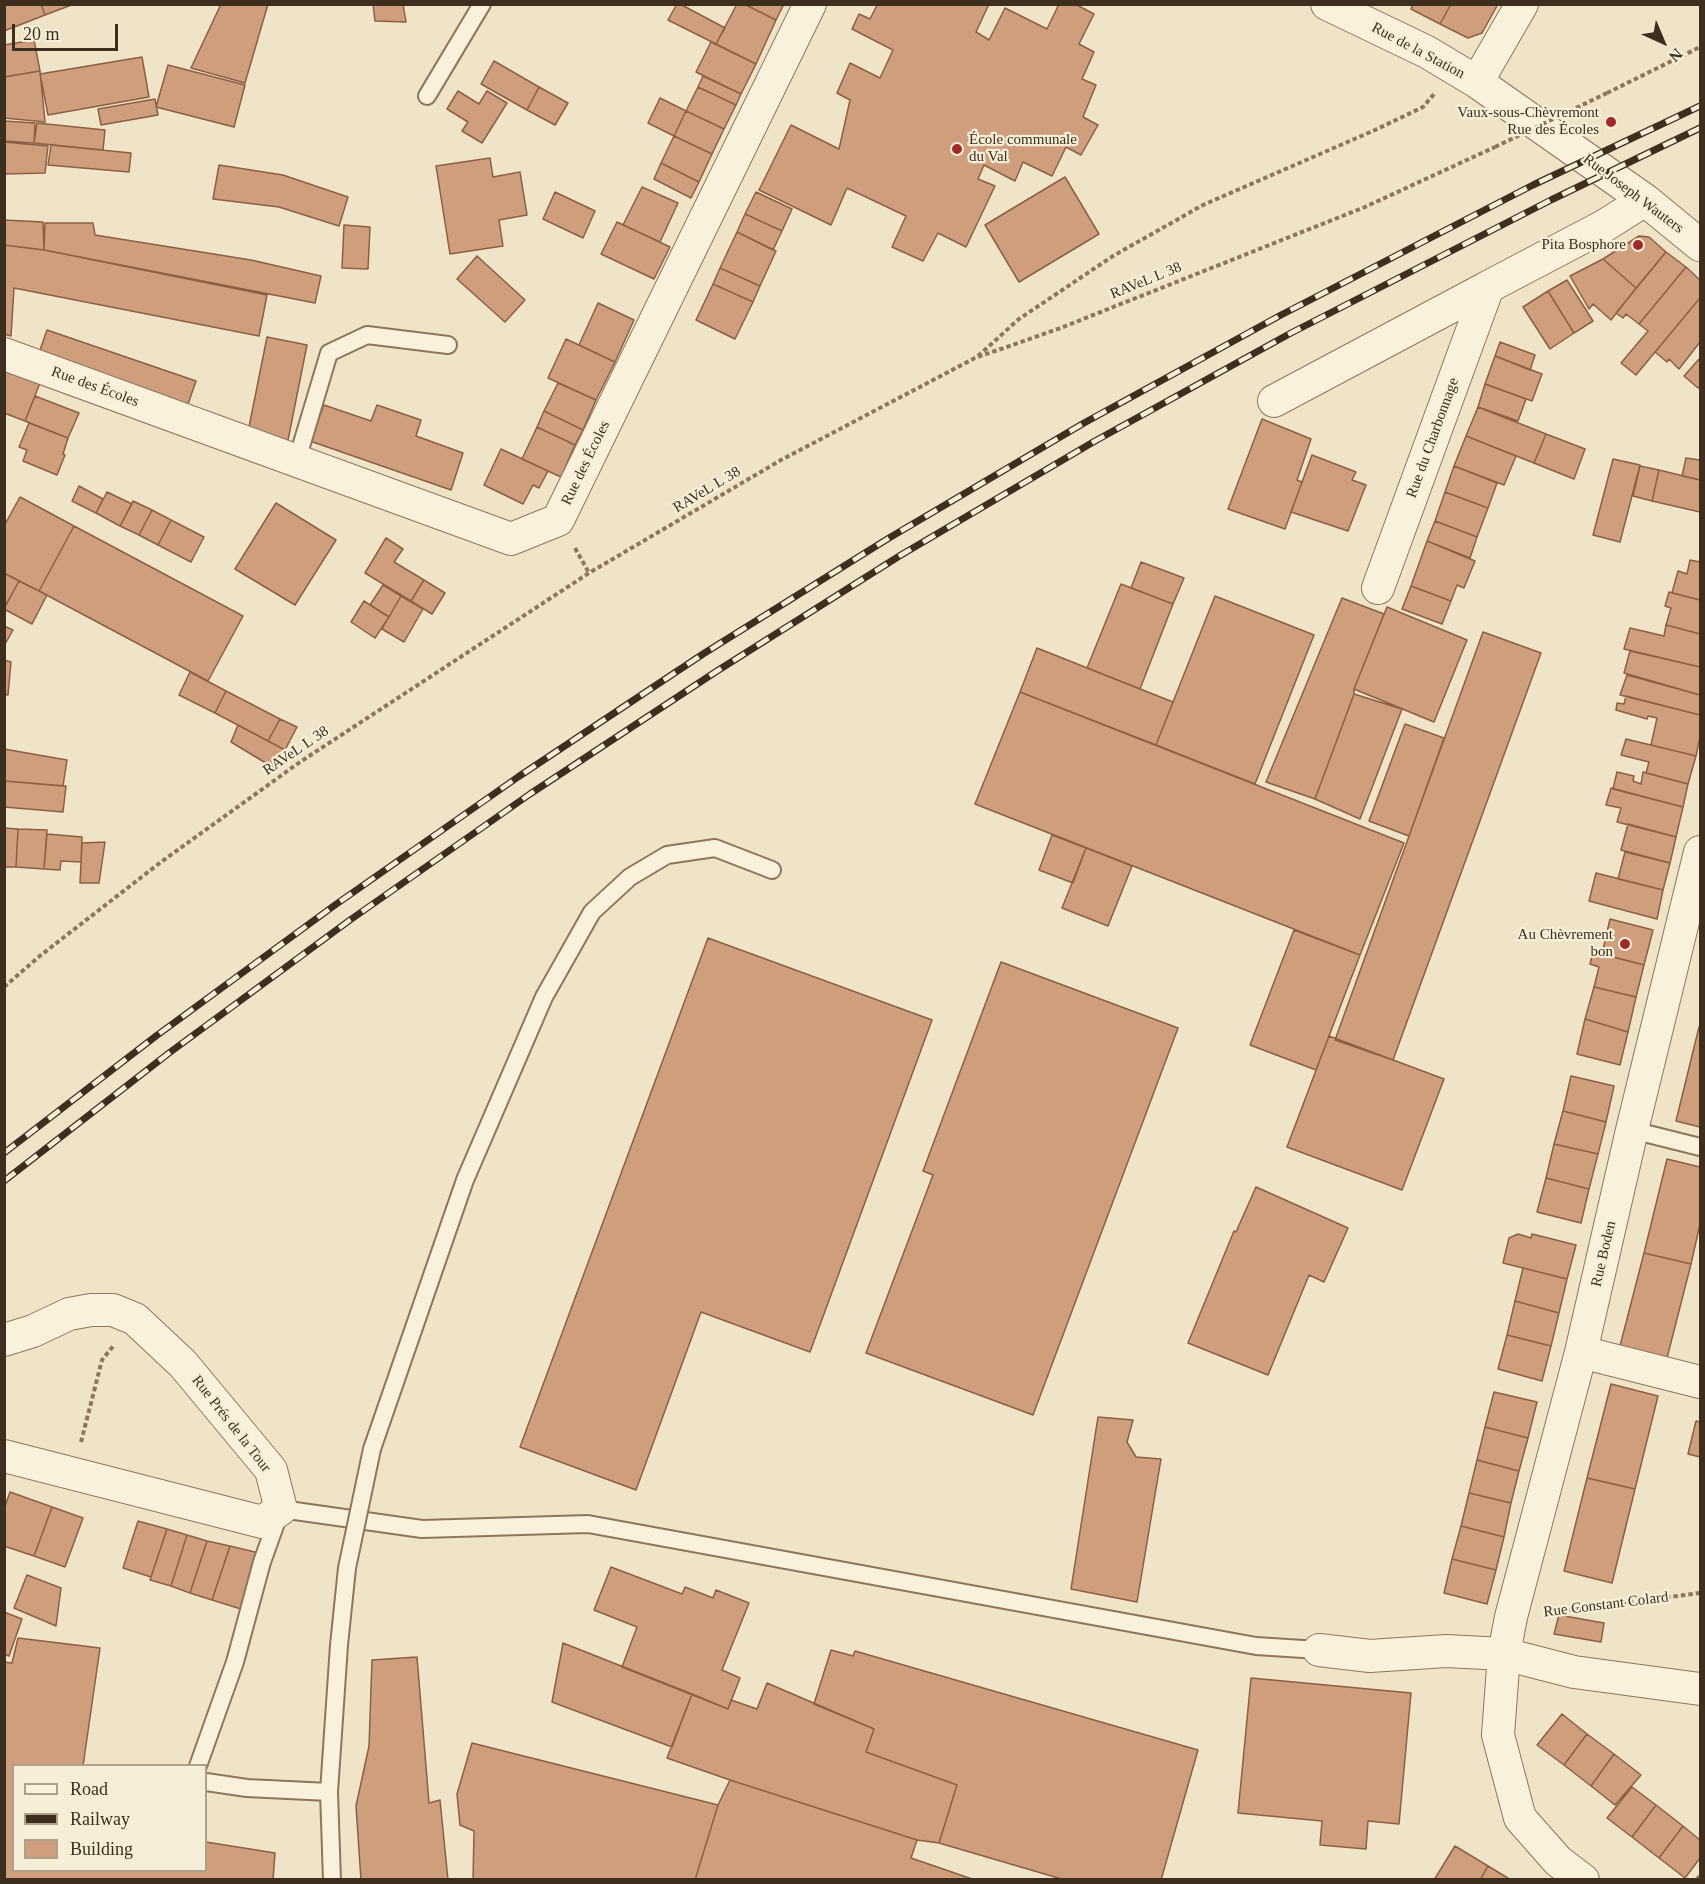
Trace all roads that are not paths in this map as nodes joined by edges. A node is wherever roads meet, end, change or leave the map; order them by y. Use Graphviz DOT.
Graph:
graph roads {
  1 [pos="482,4"];
  2 [pos="810,4"];
  3 [pos="1327,4"];
  4 [pos="1522,4"];
  5 [pos="1467,76"];
  6 [pos="427,96"];
  7 [pos="1645,200"];
  8 [pos="1701,245"];
  9 [pos="1488,287"];
  10 [pos="448,345"];
  11 [pos="4,354"];
  12 [pos="1274,401"];
  13 [pos="297,460"];
  14 [pos="1378,588"];
  15 [pos="1701,852"];
  16 [pos="772,870"];
  17 [pos="1632,1130"];
  18 [pos="1701,1147"];
  19 [pos="4,1340"];
  20 [pos="1581,1352"];
  21 [pos="1701,1383"];
  22 [pos="4,1455"];
  23 [pos="281,1509"];
  24 [pos="1319,1650"];
  25 [pos="1504,1654"];
  26 [pos="1701,1689"];
  27 [pos="199,1764"];
  28 [pos="207,1782"];
  29 [pos="329,1792"];
  30 [pos="332,1880"];
  31 [pos="1583,1880"];
  1 -- 6 [label="lane"];
  2 -- 13 [label="street, Rue des Écoles"];
  3 -- 5 [label="street, Rue de la Station"];
  4 -- 5 [label="street"];
  5 -- 7 [label="street, Rue Joseph Wauters"];
  7 -- 8 [label="street, Rue Joseph Wauters"];
  7 -- 9 [label="street"];
  9 -- 12 [label="street"];
  9 -- 14 [label="street, Rue du Charbonnage"];
  10 -- 13 [label="lane"];
  11 -- 13 [label="street, Rue des Écoles"];
  15 -- 17 [label="street, Rue Boden"];
  16 -- 29 [label="lane, bridge"];
  17 -- 18 [label="lane"];
  17 -- 20 [label="street, Rue Boden"];
  19 -- 23 [label="street, Rue Prés de la Tour"];
  20 -- 21 [label="street"];
  20 -- 25 [label="street, Rue Boden"];
  22 -- 23 [label="street"];
  23 -- 24 [label="lane"];
  23 -- 27 [label="lane"];
  24 -- 25 [label="street"];
  25 -- 26 [label="street"];
  25 -- 31 [label="street, Rue Boden"];
  28 -- 29 [label="lane"];
  29 -- 30 [label="lane"];
}
